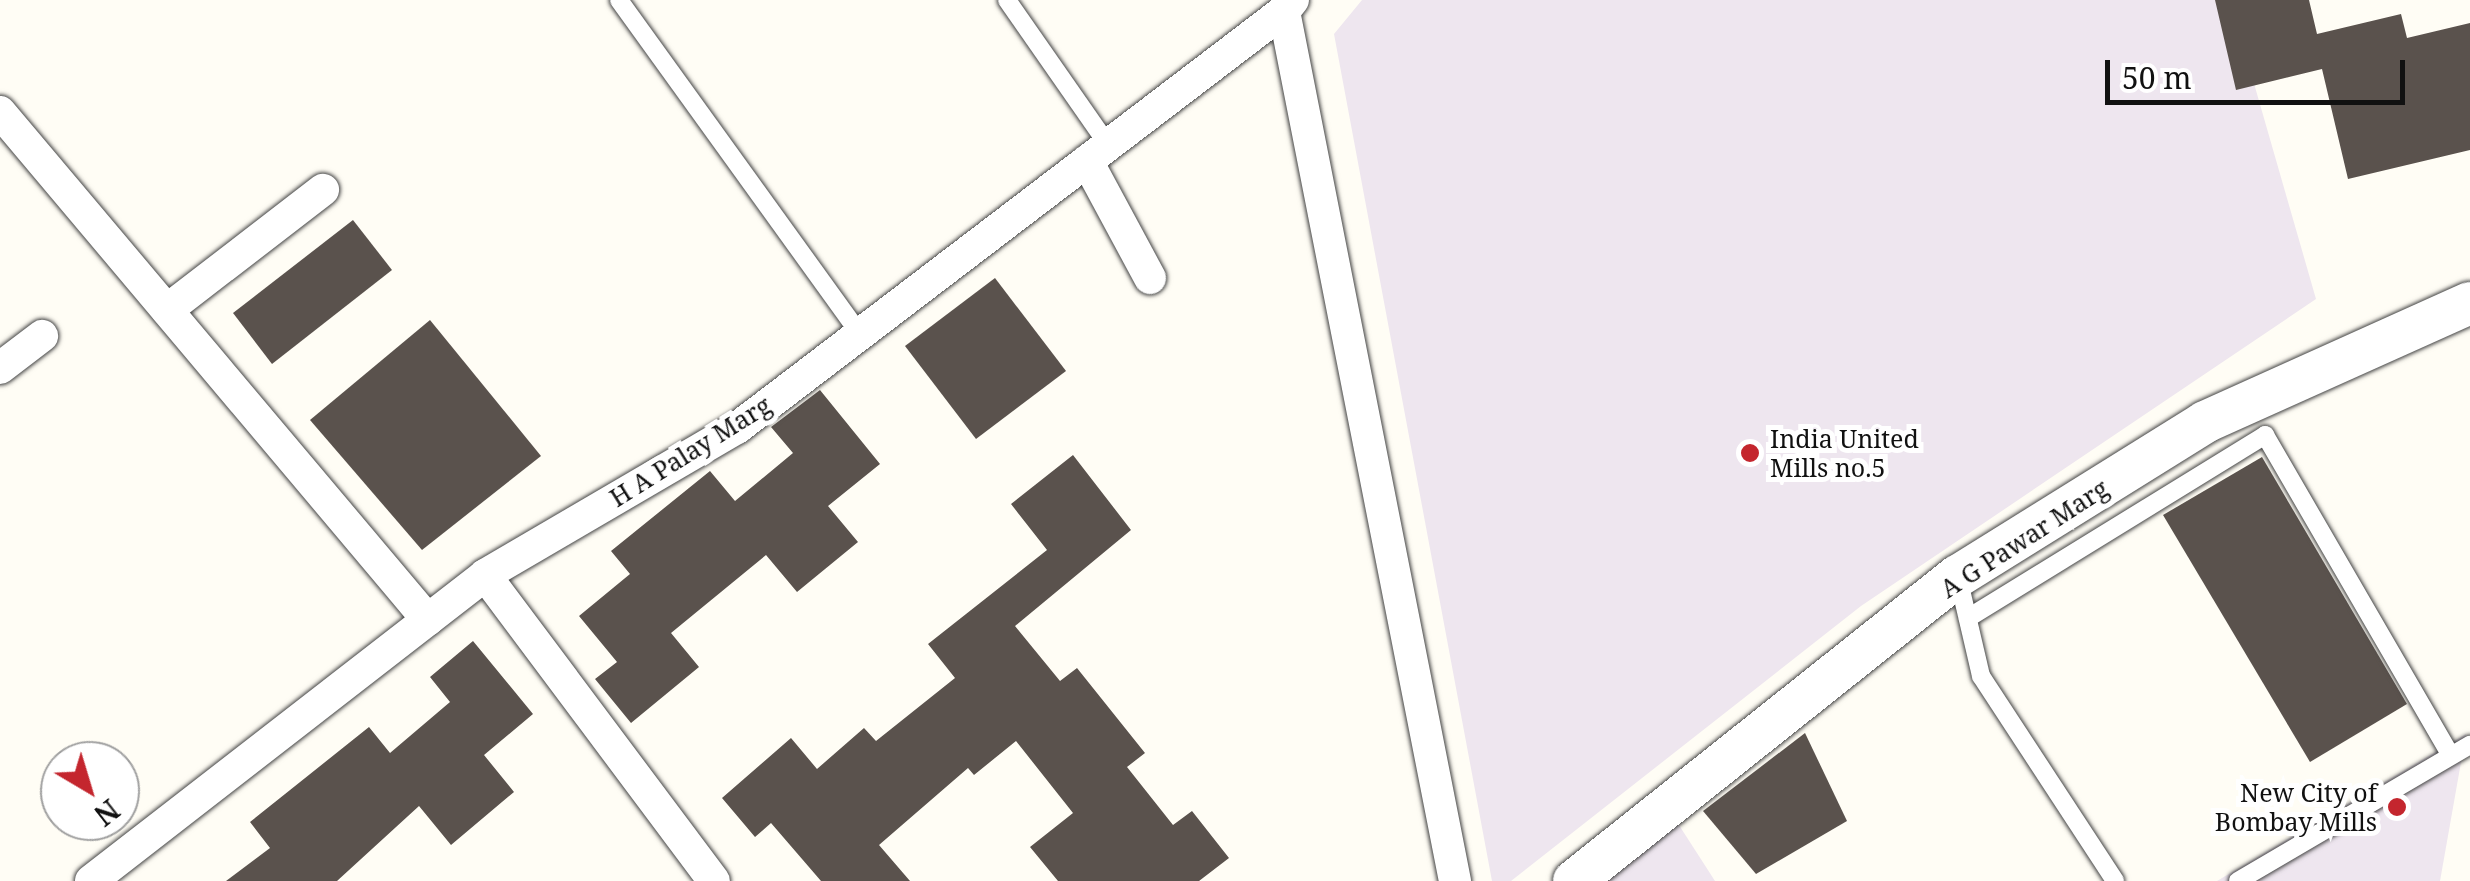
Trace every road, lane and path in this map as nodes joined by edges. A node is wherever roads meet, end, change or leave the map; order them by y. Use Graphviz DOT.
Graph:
graph roads {
  1 [pos="619,0"];
  2 [pos="1007,0"];
  3 [pos="1288,6"];
  4 [pos="0,112"];
  5 [pos="1098,153"];
  6 [pos="323,190"];
  7 [pos="1150,278"];
  8 [pos="2470,303"];
  9 [pos="167,310"];
  10 [pos="860,334"];
  11 [pos="42,336"];
  12 [pos="0,368"];
  13 [pos="485,576"];
  14 [pos="1958,576"];
  15 [pos="1968,618"];
  16 [pos="428,620"];
  17 [pos="2470,745"];
  18 [pos="2449,752"];
  19 [pos="90,881"];
  20 [pos="714,881"];
  21 [pos="1455,881"];
  22 [pos="1574,881"];
  23 [pos="2114,881"];
  24 [pos="2238,881"];
  1 -- 10 [label="lane"];
  2 -- 5 [label="lane"];
  3 -- 5 [label="street, H A Palay Marg"];
  3 -- 21 [label="street"];
  4 -- 9 [label="street"];
  5 -- 7 [label="street"];
  5 -- 10 [label="street, H A Palay Marg"];
  6 -- 9 [label="street"];
  8 -- 14 [label="street, A G Pawar Marg"];
  9 -- 16 [label="street"];
  10 -- 13 [label="street, H A Palay Marg"];
  11 -- 12 [label="street"];
  13 -- 16 [label="street, H A Palay Marg"];
  13 -- 20 [label="street"];
  14 -- 15 [label="lane"];
  14 -- 22 [label="street, A G Pawar Marg"];
  15 -- 18 [label="lane"];
  15 -- 23 [label="lane"];
  16 -- 19 [label="street, H A Palay Marg"];
  17 -- 18 [label="lane"];
  18 -- 24 [label="lane"];
}
